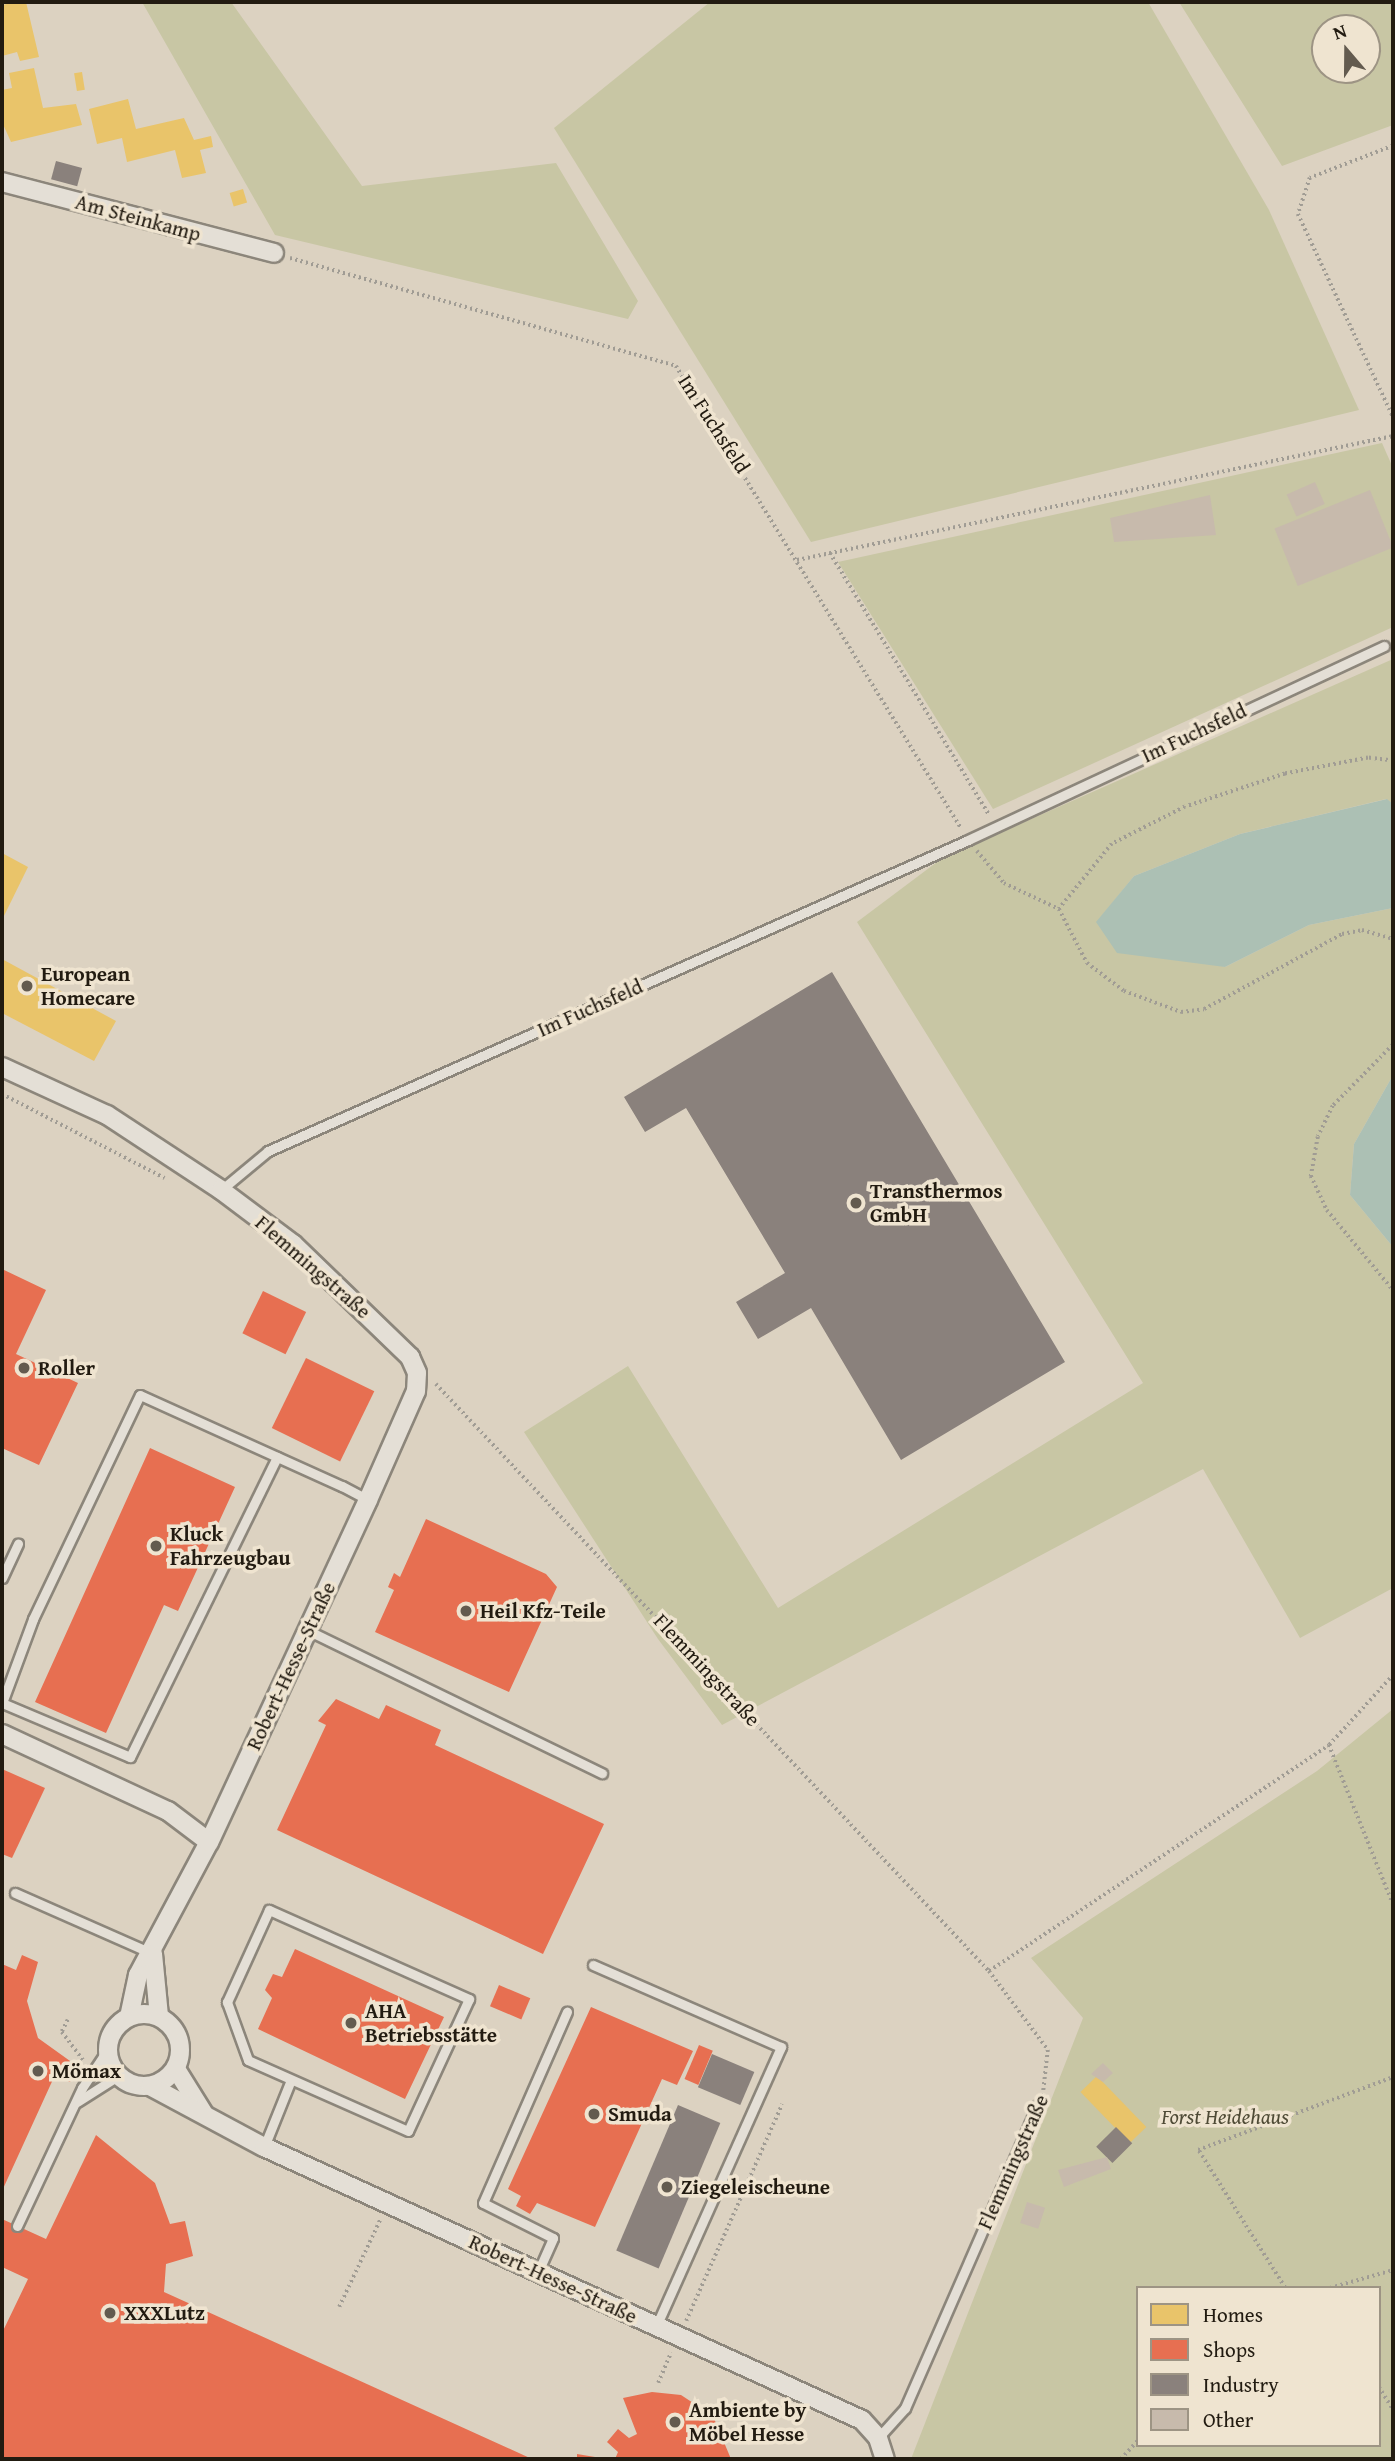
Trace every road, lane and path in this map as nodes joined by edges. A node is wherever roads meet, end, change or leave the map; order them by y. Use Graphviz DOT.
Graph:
graph roads {
  1 [pos="1393,146"];
  2 [pos="2,182"];
  3 [pos="274,253"];
  4 [pos="1393,416"];
  5 [pos="1393,436"];
  6 [pos="830,553"];
  7 [pos="797,560"];
  8 [pos="1384,646"];
  9 [pos="1393,761"];
  10 [pos="996,827"];
  11 [pos="968,840"];
  12 [pos="1059,908"];
  13 [pos="1393,939"];
  14 [pos="1393,1045"];
  15 [pos="2,1067"];
  16 [pos="2,1094"];
  17 [pos="174,1184"];
  18 [pos="221,1190"];
  19 [pos="1393,1290"];
  20 [pos="417,1373"];
  21 [pos="277,1457"];
  22 [pos="368,1500"];
  23 [pos="18,1544"];
  24 [pos="2,1578"];
  25 [pos="307,1630"];
  26 [pos="1393,1675"];
  27 [pos="2,1734"];
  28 [pos="1329,1745"];
  29 [pos="602,1773"];
  30 [pos="209,1842"];
  31 [pos="15,1893"];
  32 [pos="1393,1904"];
  33 [pos="153,1954"];
  34 [pos="593,1965"];
  35 [pos="989,1971"];
  36 [pos="567,2012"];
  37 [pos="159,2016"];
  38 [pos="129,2017"];
  39 [pos="68,2020"];
  40 [pos="108,2049"];
  41 [pos="83,2060"];
  42 [pos="176,2069"];
  43 [pos="118,2076"];
  44 [pos="1393,2077"];
  45 [pos="291,2080"];
  46 [pos="150,2086"];
  47 [pos="77,2102"];
  48 [pos="782,2104"];
  49 [pos="1037,2106"];
  50 [pos="204,2114"];
  51 [pos="264,2147"];
  52 [pos="388,2203"];
  53 [pos="17,2226"];
  54 [pos="1393,2270"];
  55 [pos="538,2272"];
  56 [pos="1284,2286"];
  57 [pos="1337,2286"];
  58 [pos="339,2307"];
  59 [pos="656,2327"];
  60 [pos="678,2337"];
  61 [pos="658,2383"];
  62 [pos="1381,2390"];
  63 [pos="1393,2409"];
  64 [pos="878,2438"];
  65 [pos="1136,2442"];
  66 [pos="885,2459"];
  67 [pos="1121,2459"];
  1 -- 4 [label="path"];
  2 -- 3 [label="street, Am Steinkamp"];
  3 -- 7 [label="path, Im Fuchsfeld"];
  5 -- 6 [label="path"];
  6 -- 7 [label="path"];
  6 -- 10 [label="path"];
  7 -- 11 [label="path, Im Fuchsfeld"];
  8 -- 10 [label="lane, Im Fuchsfeld"];
  9 -- 12 [label="path"];
  10 -- 11 [label="lane, Im Fuchsfeld"];
  11 -- 12 [label="path"];
  11 -- 18 [label="lane, Im Fuchsfeld"];
  12 -- 13 [label="path"];
  14 -- 19 [label="path"];
  15 -- 18 [label="street, Flemmingstraße"];
  16 -- 17 [label="path"];
  18 -- 20 [label="street, Flemmingstraße"];
  20 -- 22 [label="street, Robert-Hesse-Straße"];
  20 -- 35 [label="path, Flemmingstraße"];
  21 -- 21 [label="lane"];
  21 -- 22 [label="lane"];
  22 -- 25 [label="street, Robert-Hesse-Straße"];
  23 -- 24 [label="lane"];
  25 -- 29 [label="lane"];
  25 -- 30 [label="street, Robert-Hesse-Straße"];
  26 -- 28 [label="path"];
  27 -- 30 [label="street"];
  28 -- 32 [label="path"];
  28 -- 35 [label="path"];
  30 -- 33 [label="street, Robert-Hesse-Straße"];
  31 -- 33 [label="lane"];
  33 -- 37 [label="street"];
  33 -- 38 [label="street, Robert-Hesse-Straße"];
  34 -- 59 [label="lane"];
  35 -- 49 [label="path, Flemmingstraße"];
  36 -- 55 [label="lane"];
  37 -- 38 [label="street"];
  37 -- 42 [label="street"];
  38 -- 40 [label="street"];
  39 -- 41 [label="path"];
  40 -- 43 [label="street"];
  40 -- 47 [label="lane"];
  42 -- 46 [label="street"];
  42 -- 50 [label="street, Robert-Hesse-Straße"];
  43 -- 46 [label="street"];
  43 -- 47 [label="lane"];
  44 -- 56 [label="path"];
  45 -- 45 [label="lane"];
  45 -- 51 [label="lane"];
  46 -- 50 [label="street, Robert-Hesse-Straße"];
  47 -- 53 [label="lane"];
  48 -- 60 [label="path"];
  49 -- 64 [label="lane, Flemmingstraße"];
  50 -- 51 [label="street, Robert-Hesse-Straße"];
  51 -- 52 [label="street, Robert-Hesse-Straße"];
  52 -- 55 [label="street, Robert-Hesse-Straße"];
  52 -- 58 [label="path"];
  54 -- 57 [label="path"];
  55 -- 59 [label="street, Robert-Hesse-Straße"];
  59 -- 60 [label="street, Robert-Hesse-Straße"];
  60 -- 61 [label="path"];
  60 -- 64 [label="street, Robert-Hesse-Straße"];
  62 -- 63 [label="path"];
  64 -- 66 [label="street"];
  65 -- 67 [label="path"];
}
